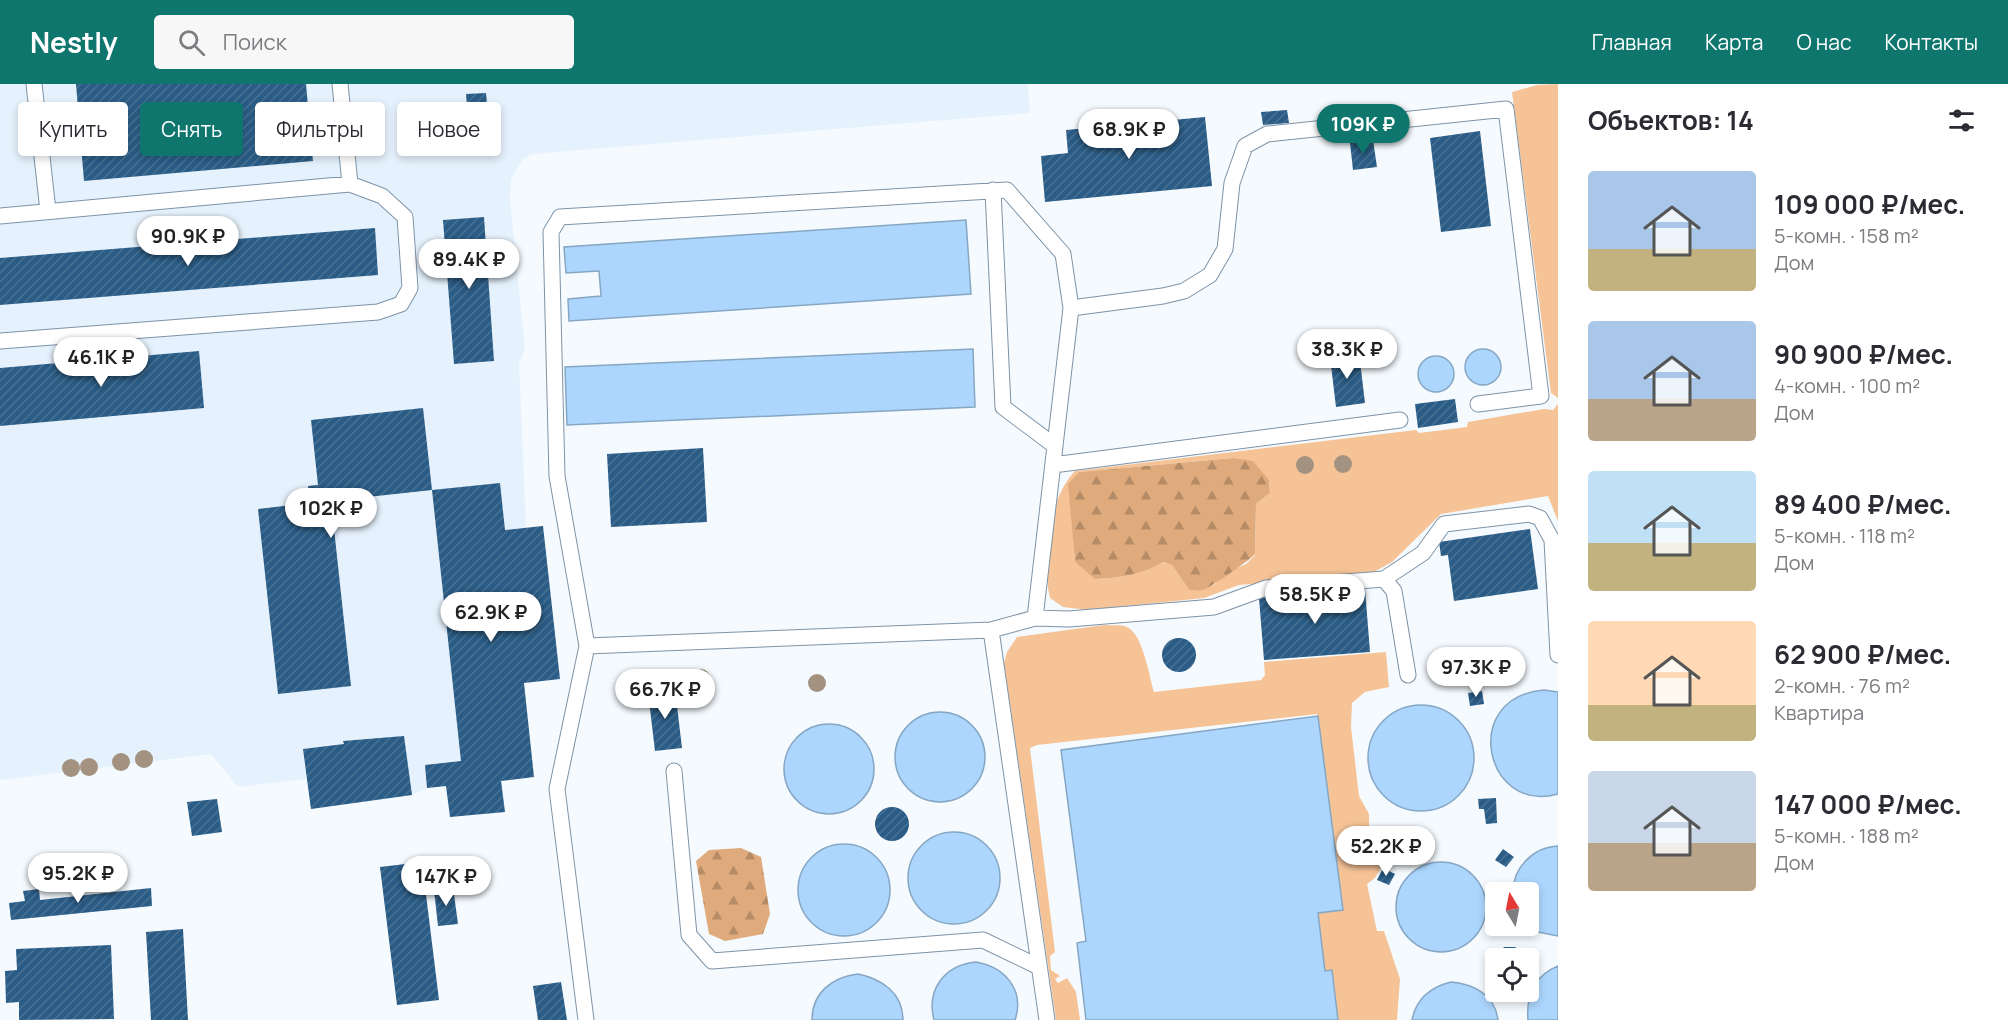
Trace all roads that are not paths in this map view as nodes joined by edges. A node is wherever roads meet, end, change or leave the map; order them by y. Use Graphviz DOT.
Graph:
graph roads {
  1 [pos="34,84"];
  2 [pos="340,84"];
  3 [pos="350,184"];
  4 [pos="993,190"];
  5 [pos="48,211"];
  6 [pos="0,216"];
  7 [pos="1071,308"];
  8 [pos="0,341"];
  9 [pos="1478,404"];
  10 [pos="1400,420"];
  11 [pos="1055,446"];
  12 [pos="1053,465"];
  13 [pos="1384,579"];
  14 [pos="1035,618"];
  15 [pos="992,630"];
  16 [pos="587,646"];
  17 [pos="1558,655"];
  18 [pos="1408,675"];
  19 [pos="674,771"];
  20 [pos="1039,967"];
  21 [pos="585,1020"];
  22 [pos="1047,1020"];
  1 -- 5 [label="lane"];
  2 -- 3 [label="lane"];
  3 -- 5 [label="lane"];
  3 -- 8 [label="lane"];
  4 -- 7 [label="lane"];
  4 -- 11 [label="lane"];
  4 -- 16 [label="lane"];
  5 -- 6 [label="lane"];
  7 -- 9 [label="lane"];
  7 -- 11 [label="lane"];
  10 -- 12 [label="lane"];
  11 -- 12 [label="lane"];
  12 -- 14 [label="lane"];
  13 -- 14 [label="lane"];
  13 -- 17 [label="lane"];
  13 -- 18 [label="lane"];
  14 -- 15 [label="lane"];
  15 -- 16 [label="lane"];
  15 -- 20 [label="lane"];
  16 -- 21 [label="lane"];
  19 -- 20 [label="lane"];
  20 -- 22 [label="lane"];
}
